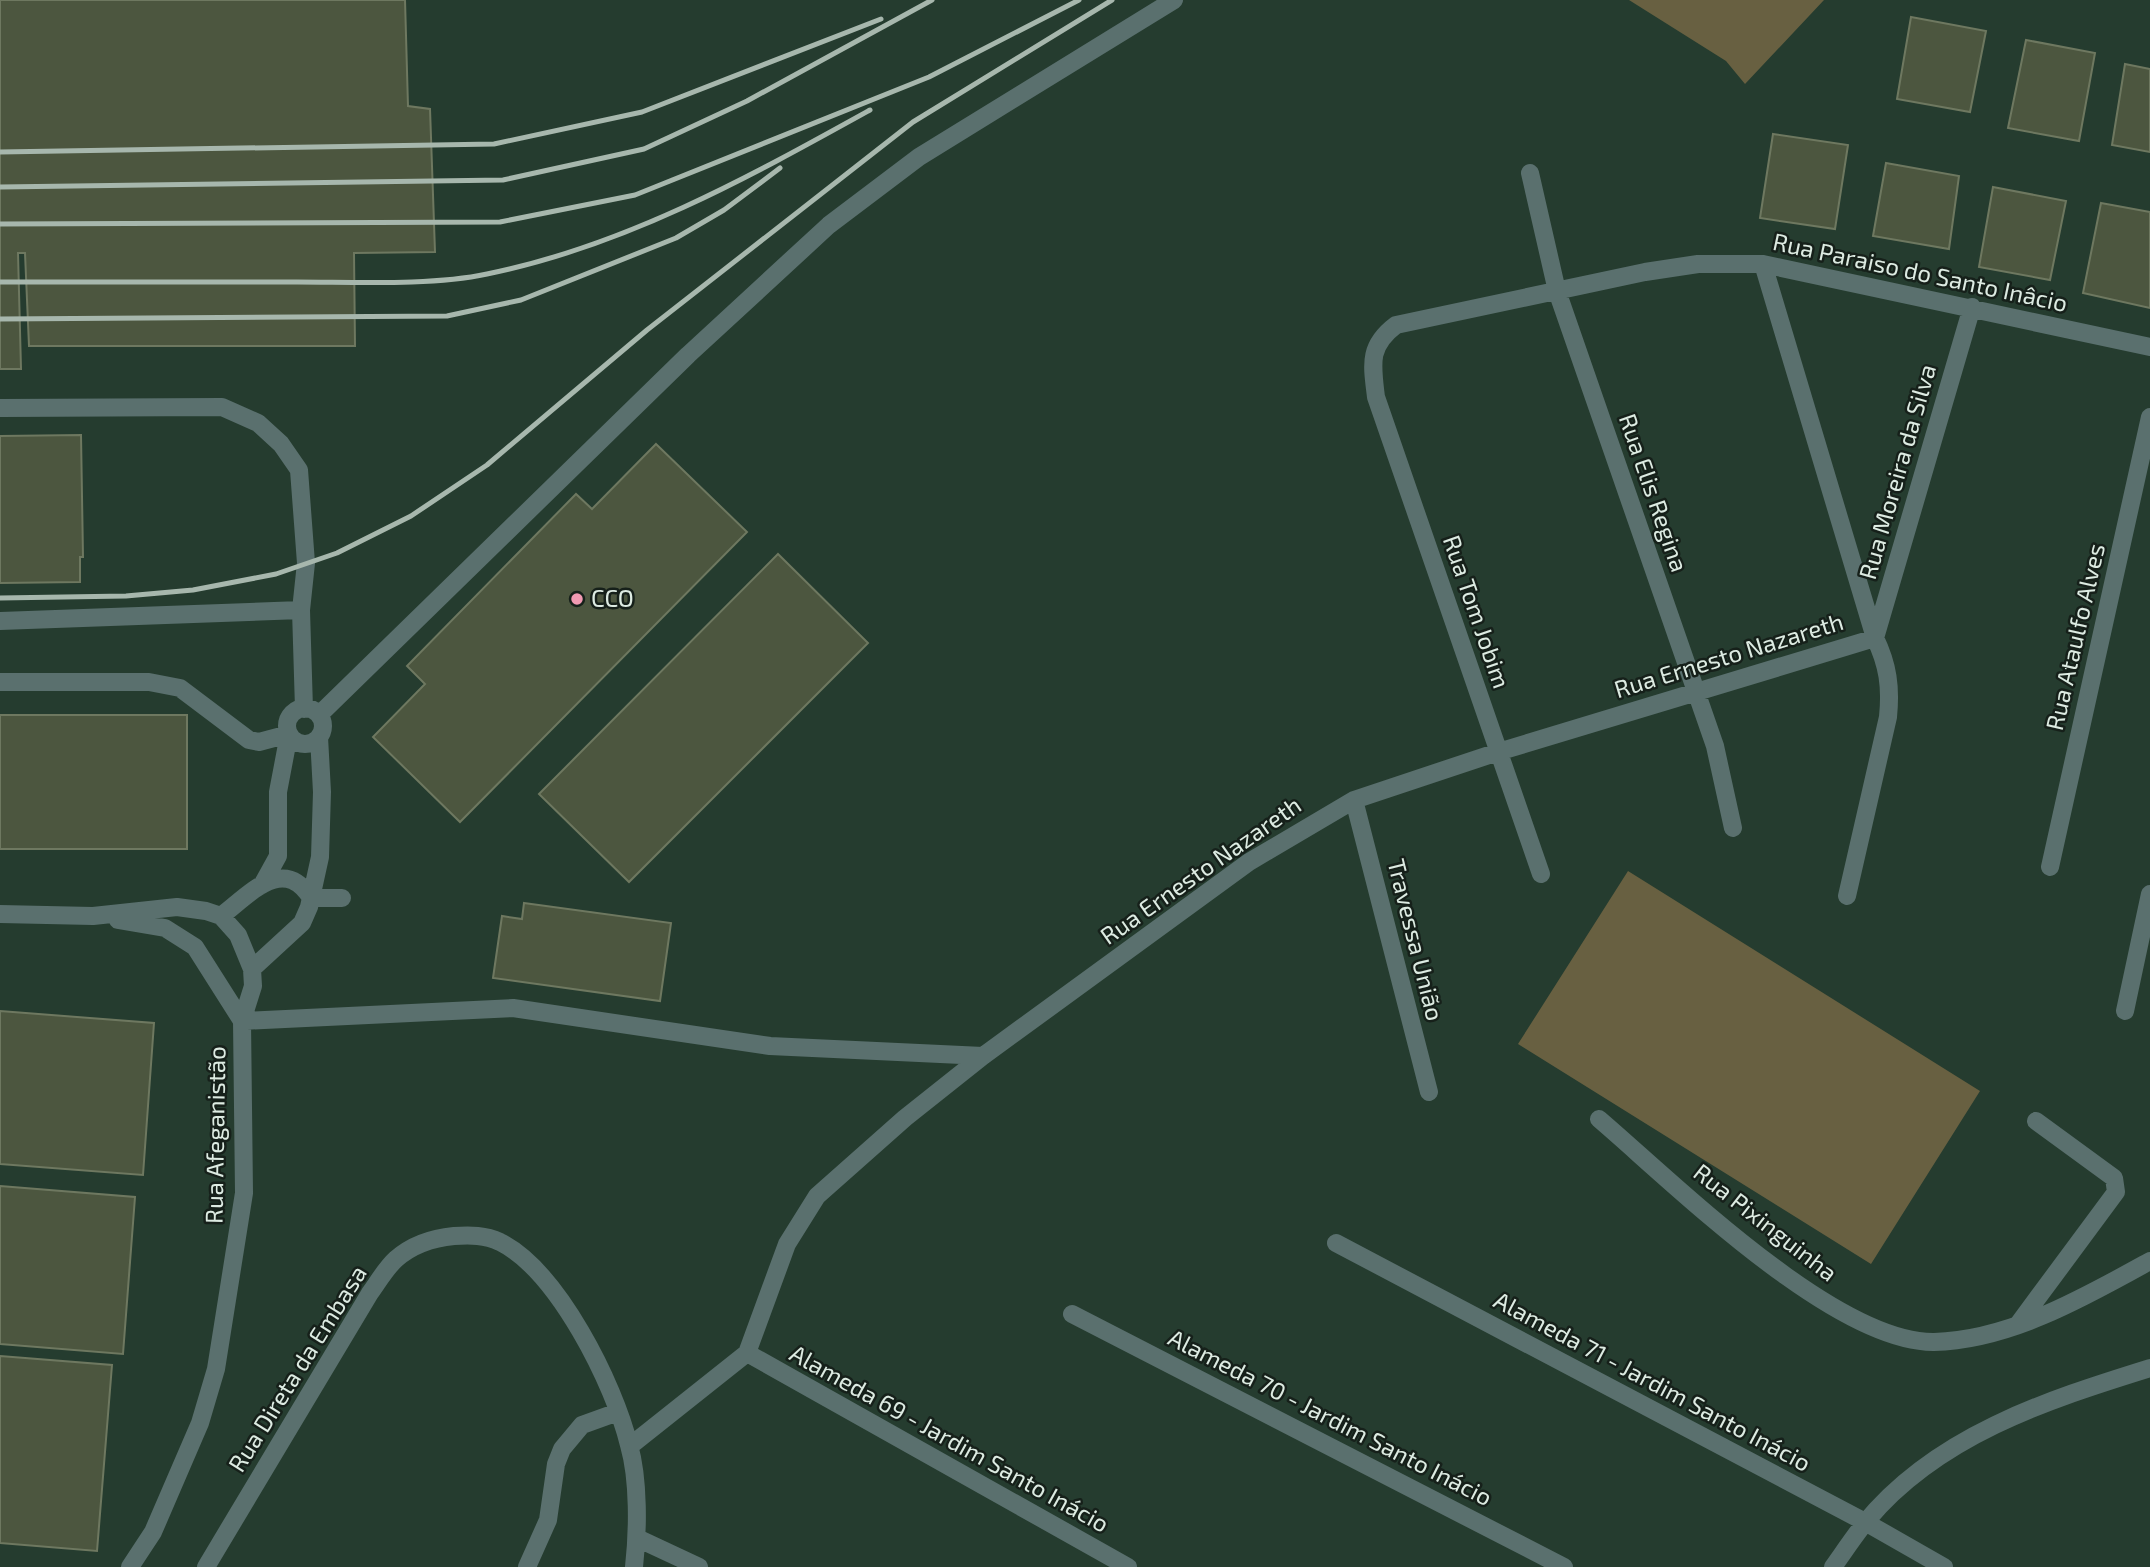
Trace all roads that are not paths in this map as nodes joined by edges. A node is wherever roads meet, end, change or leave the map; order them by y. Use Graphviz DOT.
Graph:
graph roads {
  1 [pos="1174,0"];
  2 [pos="1530,173"];
  3 [pos="1763,264"];
  4 [pos="1557,291"];
  5 [pos="1972,307"];
  6 [pos="2150,347"];
  7 [pos="1373,364"];
  8 [pos="0,408"];
  9 [pos="2150,417"];
  10 [pos="301,610"];
  11 [pos="0,621"];
  12 [pos="1875,638"];
  13 [pos="0,682"];
  14 [pos="1695,691"];
  15 [pos="311,712"];
  16 [pos="289,734"];
  17 [pos="320,737"];
  18 [pos="1498,752"];
  19 [pos="1354,800"];
  20 [pos="1733,828"];
  21 [pos="2050,867"];
  22 [pos="1541,874"];
  23 [pos="262,885"];
  24 [pos="2150,894"];
  25 [pos="1847,896"];
  26 [pos="311,898"];
  27 [pos="342,898"];
  28 [pos="0,914"];
  29 [pos="93,916"];
  30 [pos="221,916"];
  31 [pos="252,969"];
  32 [pos="2125,1011"];
  33 [pos="242,1021"];
  34 [pos="983,1056"];
  35 [pos="1429,1093"];
  36 [pos="1599,1119"];
  37 [pos="2036,1121"];
  38 [pos="1336,1243"];
  39 [pos="2150,1261"];
  40 [pos="1072,1314"];
  41 [pos="2019,1323"];
  42 [pos="747,1353"];
  43 [pos="2150,1368"];
  44 [pos="618,1412"];
  45 [pos="630,1446"];
  46 [pos="1866,1522"];
  47 [pos="637,1538"];
  48 [pos="130,1567"];
  49 [pos="206,1567"];
  50 [pos="527,1567"];
  51 [pos="634,1567"];
  52 [pos="699,1567"];
  53 [pos="1128,1567"];
  54 [pos="1564,1567"];
  55 [pos="1833,1567"];
  56 [pos="1944,1567"];
  1 -- 15 [label="street"];
  2 -- 4 [label="street, Rua Elis Regina"];
  3 -- 4 [label="street, Rua Paraiso do Santo Inâcio"];
  3 -- 5 [label="street, Rua Paraiso do Santo Inâcio"];
  3 -- 12 [label="street"];
  4 -- 7 [label="street, Rua Paraiso do Santo Inâcio"];
  4 -- 14 [label="street, Rua Elis Regina"];
  5 -- 6 [label="street, Rua Paraiso do Santo Inâcio"];
  5 -- 12 [label="street, Rua Moreira da Silva"];
  7 -- 18 [label="street, Rua Tom Jobim"];
  8 -- 10 [label="street"];
  9 -- 21 [label="street, Rua Ataulfo Alves"];
  10 -- 11 [label="street"];
  10 -- 15 [label="street"];
  12 -- 14 [label="street, Rua Ernesto Nazareth"];
  12 -- 25 [label="street"];
  13 -- 16 [label="street"];
  14 -- 18 [label="street, Rua Ernesto Nazareth"];
  14 -- 20 [label="street, Rua Elis Regina"];
  15 -- 16 [label="street"];
  15 -- 17 [label="street"];
  16 -- 17 [label="street"];
  16 -- 23 [label="street"];
  17 -- 26 [label="street"];
  18 -- 19 [label="street, Rua Ernesto Nazareth"];
  18 -- 22 [label="street, Rua Tom Jobim"];
  19 -- 34 [label="street, Rua Ernesto Nazareth"];
  19 -- 35 [label="street, Travessa União"];
  23 -- 26 [label="street"];
  23 -- 30 [label="street"];
  24 -- 32 [label="street"];
  26 -- 27 [label="street"];
  26 -- 31 [label="street"];
  28 -- 29 [label="street"];
  29 -- 30 [label="street"];
  29 -- 33 [label="street"];
  30 -- 31 [label="street, Rua Afeganistão"];
  31 -- 33 [label="street, Rua Afeganistão"];
  33 -- 34 [label="street"];
  33 -- 48 [label="street, Rua Afeganistão"];
  34 -- 42 [label="street, Rua Ernesto Nazareth"];
  36 -- 41 [label="street, Rua Pixinguinha"];
  37 -- 41 [label="street"];
  38 -- 46 [label="street, Alameda 71 - Jardim Santo Inácio"];
  39 -- 41 [label="street, Rua Pixinguinha"];
  40 -- 54 [label="street, Alameda 70 - Jardim Santo Inácio"];
  42 -- 45 [label="street"];
  42 -- 53 [label="street, Alameda 69 - Jardim Santo Inácio"];
  43 -- 46 [label="street"];
  44 -- 45 [label="street, Rua Direta da Embasa"];
  44 -- 49 [label="street, Rua Direta da Embasa"];
  44 -- 50 [label="street"];
  45 -- 47 [label="street, Rua Direta da Embasa"];
  46 -- 55 [label="street"];
  46 -- 56 [label="street, Alameda 71 - Jardim Santo Inácio"];
  47 -- 51 [label="street, Rua Direta da Embasa"];
  47 -- 52 [label="street"];
}
